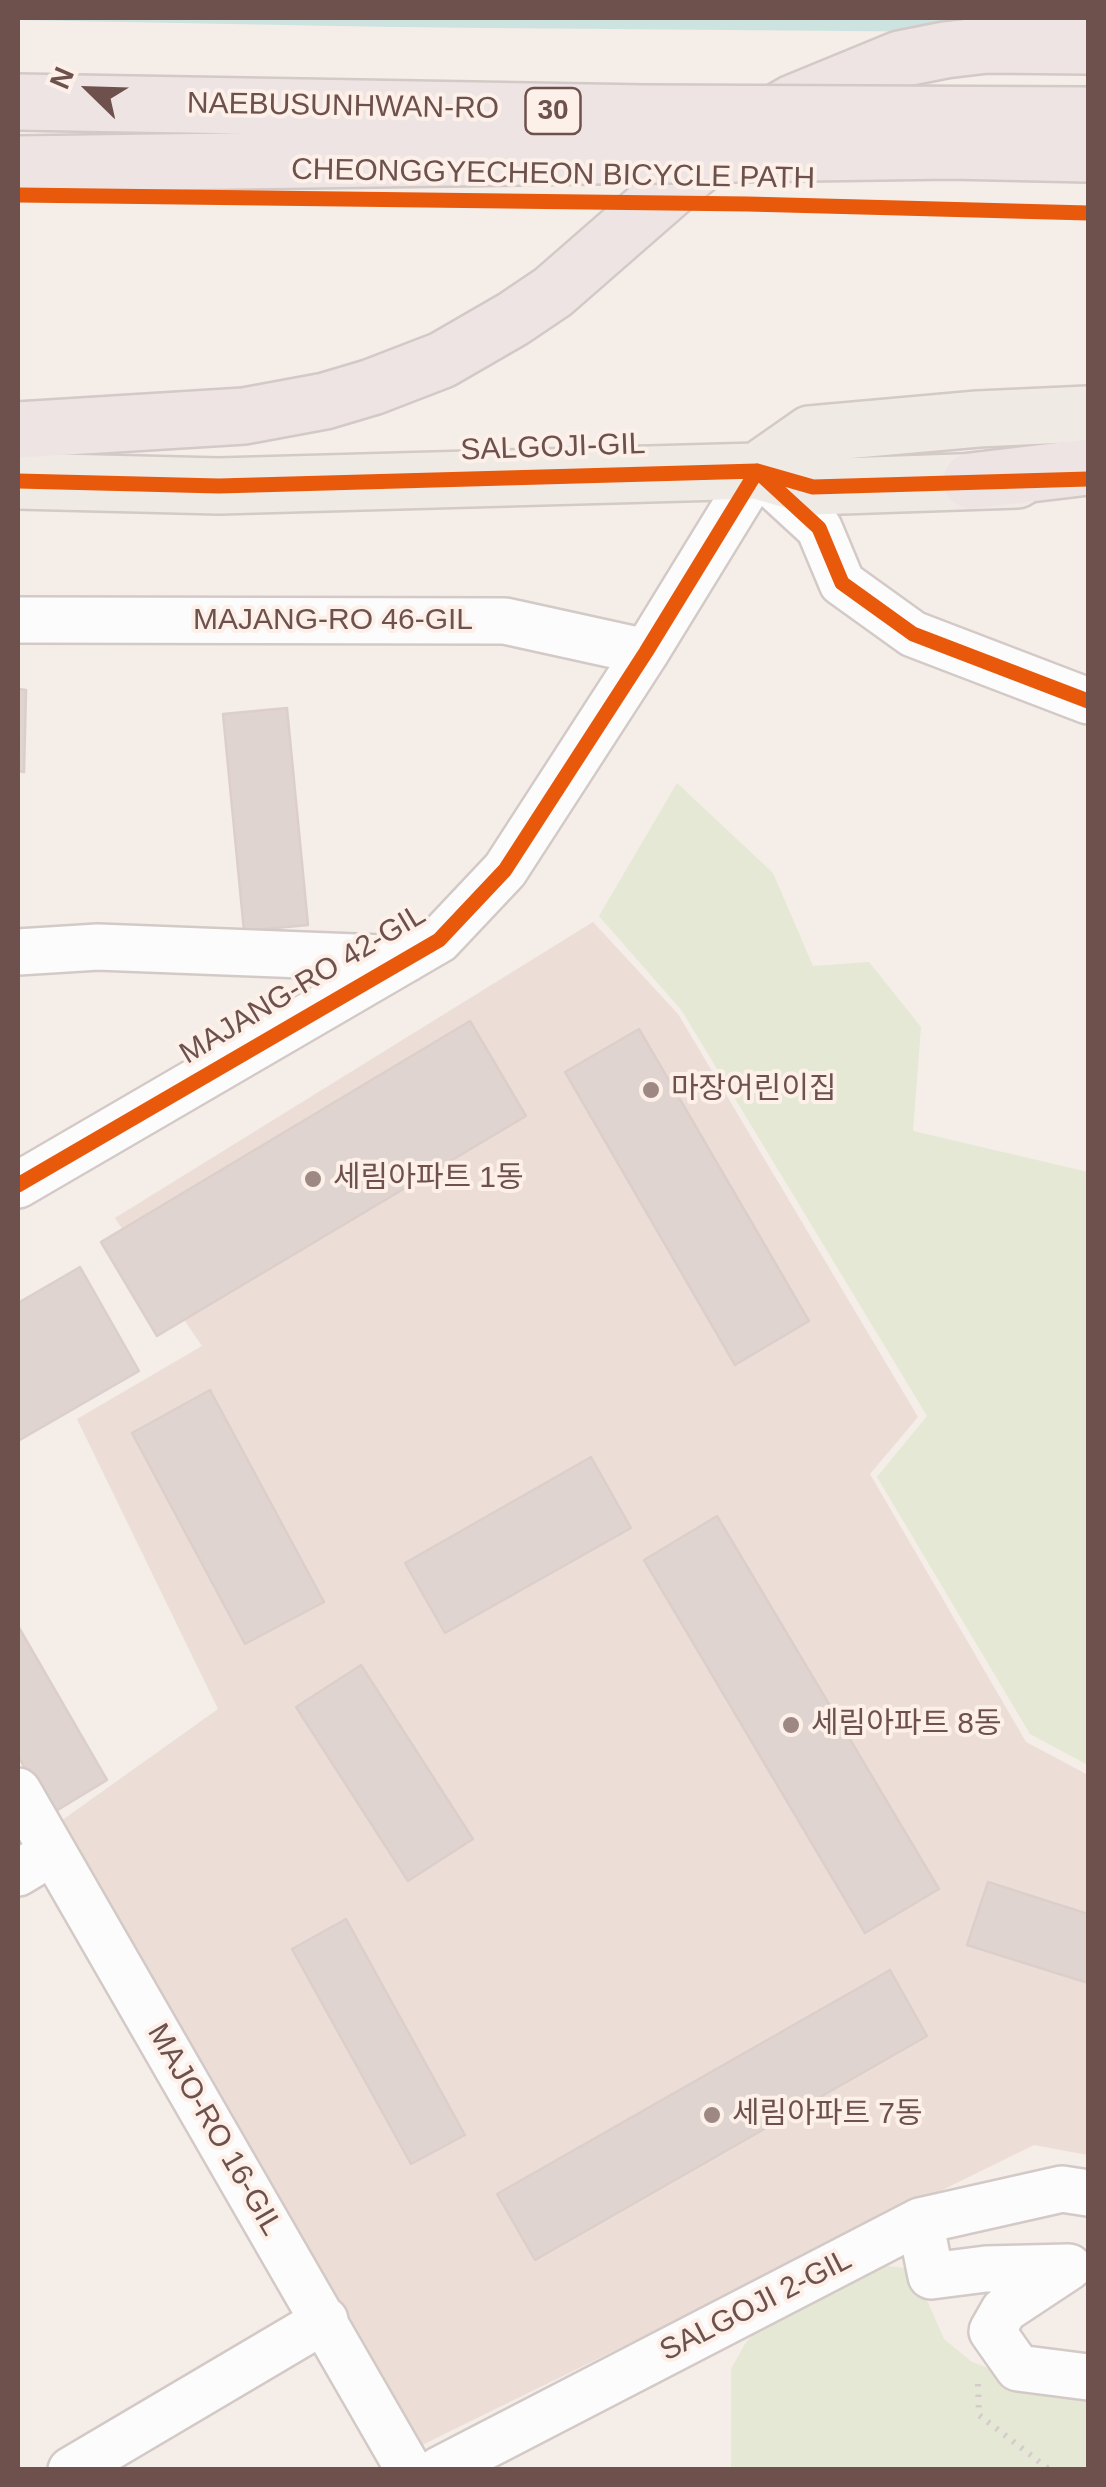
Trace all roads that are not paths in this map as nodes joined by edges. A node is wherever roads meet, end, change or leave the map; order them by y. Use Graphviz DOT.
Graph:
graph roads {
  1 [pos="1088,46"];
  2 [pos="18,102"];
  3 [pos="1088,115"];
  4 [pos="1088,154"];
  5 [pos="18,164"];
  6 [pos="1088,414"];
  7 [pos="18,430"];
  8 [pos="1088,467"];
  9 [pos="757,470"];
  10 [pos="1088,478"];
  11 [pos="18,481"];
  12 [pos="971,481"];
  13 [pos="18,620"];
  14 [pos="646,652"];
  15 [pos="1088,701"];
  16 [pos="18,952"];
  17 [pos="407,958"];
  18 [pos="18,1185"];
  19 [pos="18,1791"];
  20 [pos="35,1862"];
  21 [pos="1088,2193"];
  22 [pos="920,2221"];
  23 [pos="325,2320"];
  24 [pos="1088,2376"];
  25 [pos="71,2470"];
  26 [pos="409,2470"];
  27 [pos="439,2470"];
  1 -- 7 [label="highway, bridge"];
  2 -- 3 [label="highway, NAEBUSUNHWAN-RO / 30, bridge"];
  4 -- 5 [label="highway, NAEBUSUNHWAN-RO / 30, bridge"];
  6 -- 9 [label="main road"];
  8 -- 12 [label="highway"];
  9 -- 11 [label="main road, SALGOJI-GIL"];
  9 -- 12 [label="main road, SALGOJI-GIL"];
  9 -- 14 [label="street, MAJANG-RO 42-GIL"];
  9 -- 15 [label="street"];
  10 -- 12 [label="main road, SALGOJI-GIL"];
  13 -- 14 [label="street, MAJANG-RO 46-GIL"];
  14 -- 17 [label="street, MAJANG-RO 42-GIL"];
  16 -- 17 [label="street"];
  17 -- 18 [label="street, MAJANG-RO 42-GIL"];
  19 -- 20 [label="street, MAJO-RO 16-GIL"];
  20 -- 23 [label="street, MAJO-RO 16-GIL"];
  21 -- 22 [label="street, SALGOJI 2-GIL"];
  22 -- 24 [label="street"];
  22 -- 27 [label="street, SALGOJI 2-GIL"];
  23 -- 25 [label="street"];
  23 -- 26 [label="street, MAJO-RO 16-GIL"];
}
